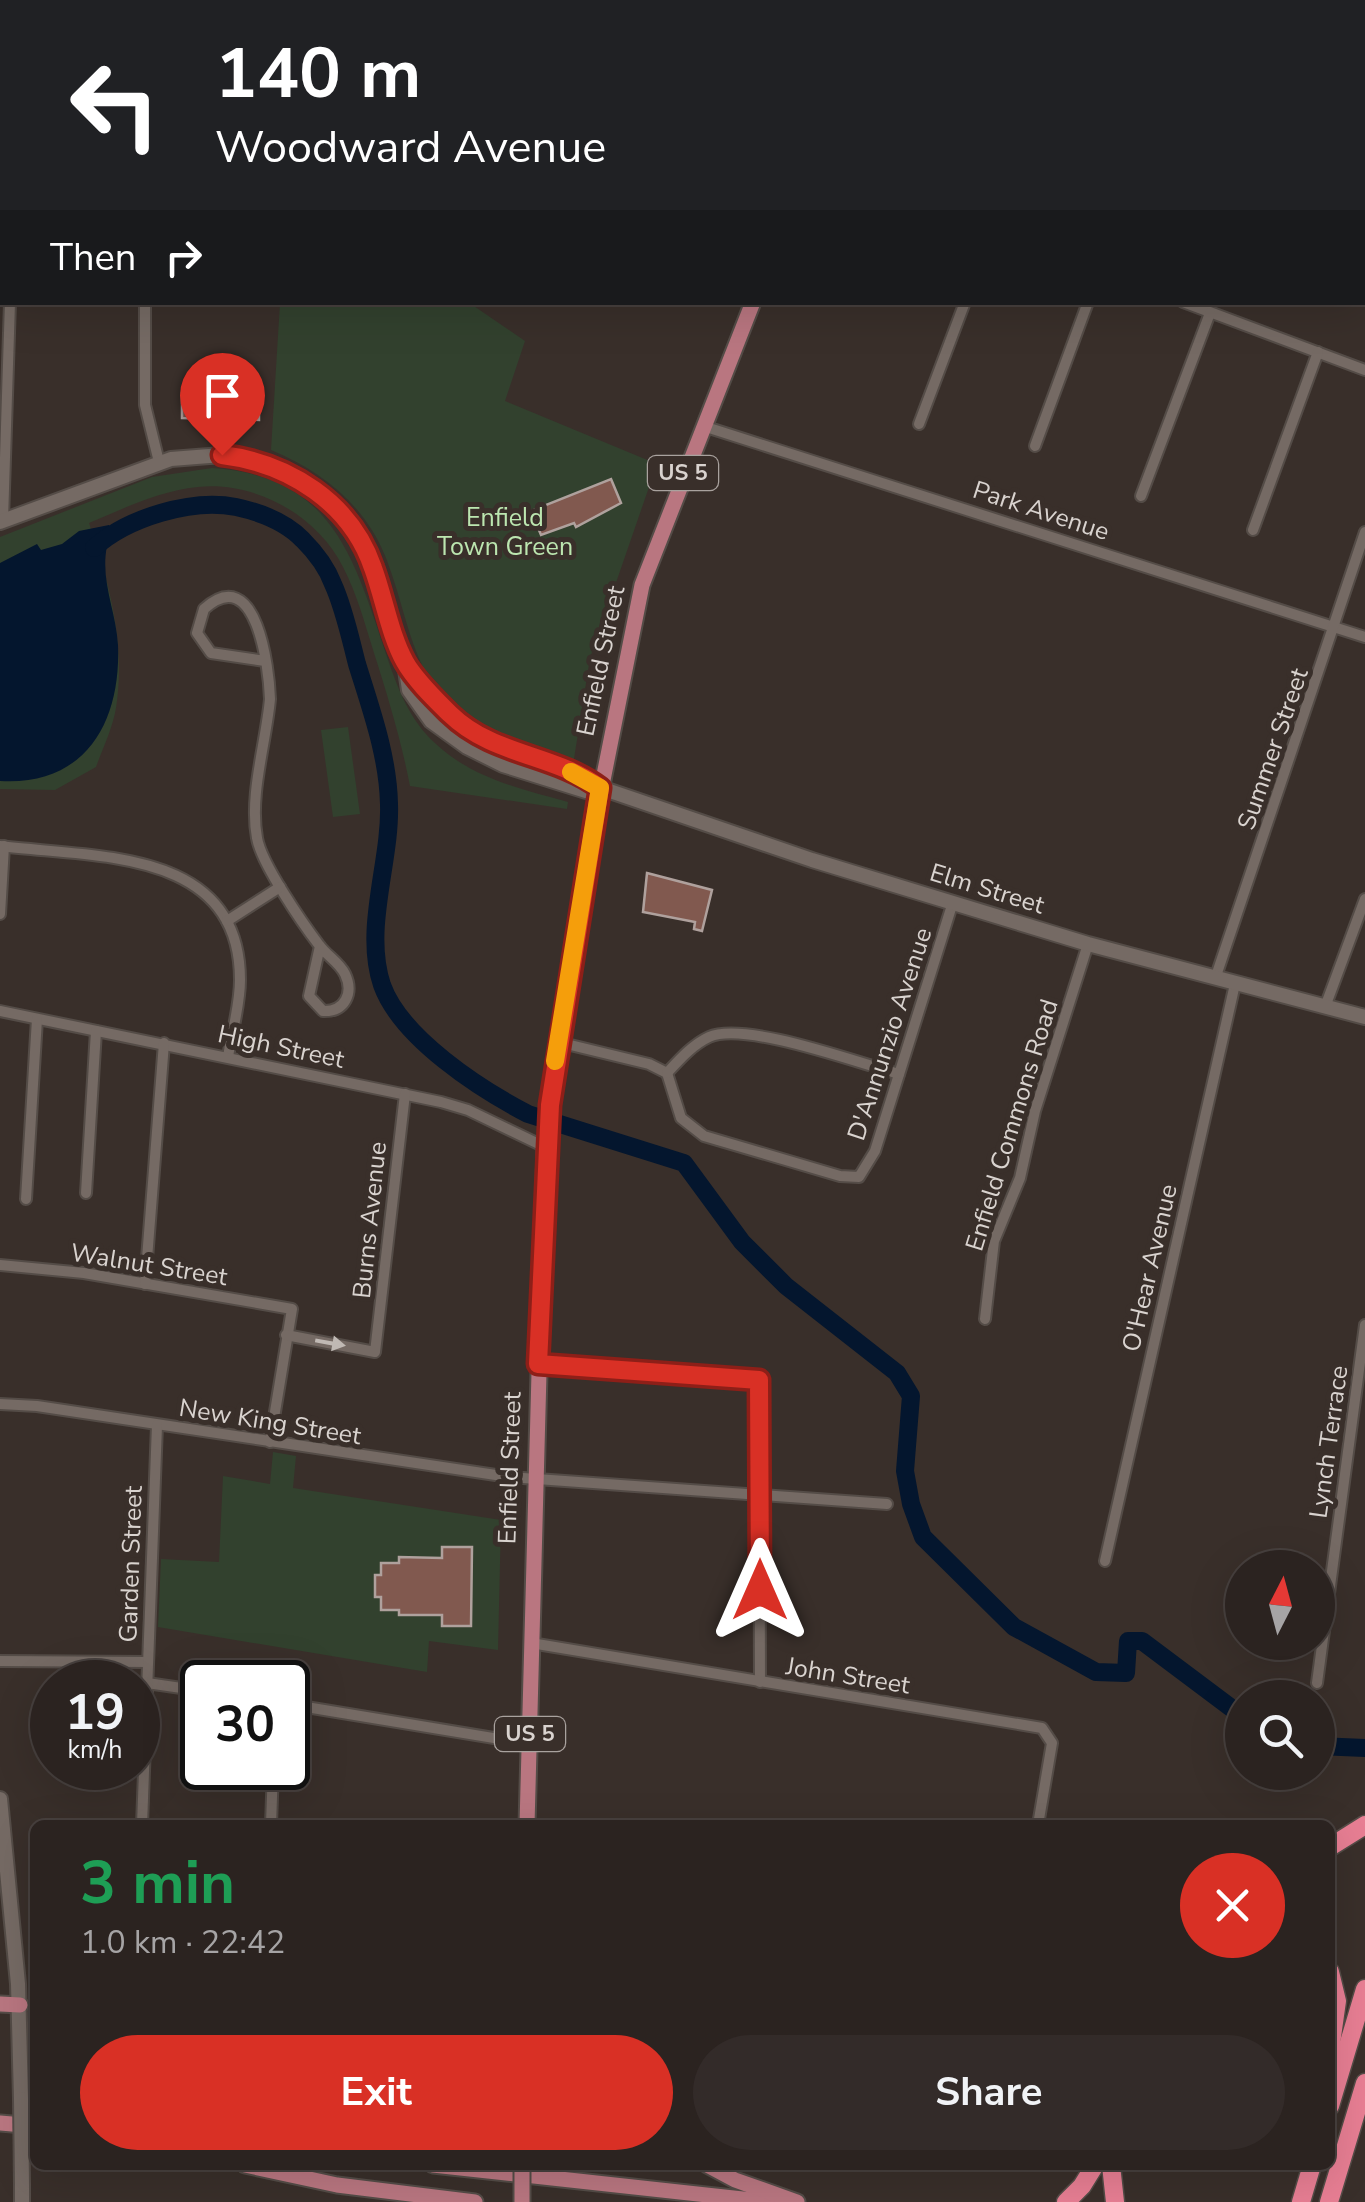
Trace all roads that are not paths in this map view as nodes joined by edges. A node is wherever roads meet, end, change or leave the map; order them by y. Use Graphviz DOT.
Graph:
graph roads {
  1 [pos="10,305"];
  2 [pos="145,305"];
  3 [pos="752,305"];
  4 [pos="964,305"];
  5 [pos="1087,305"];
  6 [pos="1191,305"];
  7 [pos="1210,312"];
  8 [pos="1318,352"];
  9 [pos="1365,370"];
  10 [pos="920,424"];
  11 [pos="703,426"];
  12 [pos="1036,446"];
  13 [pos="160,462"];
  14 [pos="1142,496"];
  15 [pos="2,521"];
  16 [pos="1253,530"];
  17 [pos="1365,532"];
  18 [pos="1336,628"];
  19 [pos="1365,637"];
  20 [pos="265,661"];
  21 [pos="600,788"];
  22 [pos="2,846"];
  23 [pos="280,887"];
  24 [pos="1365,899"];
  25 [pos="953,902"];
  26 [pos="0,914"];
  27 [pos="226,921"];
  28 [pos="1088,944"];
  29 [pos="320,946"];
  30 [pos="1215,979"];
  31 [pos="1235,984"];
  32 [pos="1325,1007"];
  33 [pos="0,1011"];
  34 [pos="1365,1017"];
  35 [pos="37,1019"];
  36 [pos="96,1031"];
  37 [pos="164,1042"];
  38 [pos="558,1042"];
  39 [pos="228,1057"];
  40 [pos="667,1073"];
  41 [pos="899,1074"];
  42 [pos="404,1094"];
  43 [pos="545,1148"];
  44 [pos="86,1194"];
  45 [pos="26,1200"];
  46 [pos="0,1265"];
  47 [pos="145,1284"];
  48 [pos="985,1319"];
  49 [pos="1365,1325"];
  50 [pos="286,1336"];
  51 [pos="538,1364"];
  52 [pos="0,1404"];
  53 [pos="157,1425"];
  54 [pos="270,1442"];
  55 [pos="534,1479"];
  56 [pos="759,1494"];
  57 [pos="887,1504"];
  58 [pos="1105,1561"];
  59 [pos="531,1643"];
  60 [pos="148,1660"];
  61 [pos="0,1661"];
  62 [pos="30,1661"];
  63 [pos="1317,1680"];
  64 [pos="760,1682"];
  65 [pos="310,1708"];
  66 [pos="530,1744"];
  67 [pos="143,1790"];
  68 [pos="272,1790"];
  69 [pos="0,1799"];
  70 [pos="142,1820"];
  71 [pos="271,1820"];
  72 [pos="527,1820"];
  73 [pos="1039,1820"];
  74 [pos="1365,1825"];
  75 [pos="1335,1844"];
  76 [pos="1365,1989"];
  77 [pos="0,2004"];
  78 [pos="27,2006"];
  79 [pos="1365,2083"];
  80 [pos="1335,2089"];
  81 [pos="0,2123"];
  82 [pos="30,2126"];
  83 [pos="1365,2126"];
  84 [pos="269,2170"];
  85 [pos="479,2170"];
  86 [pos="522,2170"];
  87 [pos="715,2170"];
  88 [pos="1092,2170"];
  89 [pos="1113,2170"];
  90 [pos="1301,2170"];
  91 [pos="1310,2170"];
  92 [pos="22,2202"];
  93 [pos="475,2202"];
  94 [pos="522,2202"];
  95 [pos="771,2202"];
  96 [pos="797,2202"];
  97 [pos="1066,2202"];
  98 [pos="1116,2202"];
  99 [pos="1299,2202"];
  100 [pos="1330,2202"];
  1 -- 15 [label="street"];
  2 -- 13 [label="street"];
  3 -- 11 [label="main road, Enfield Street / US 5"];
  4 -- 10 [label="street"];
  5 -- 12 [label="street"];
  6 -- 7 [label="street"];
  7 -- 8 [label="street"];
  7 -- 14 [label="street"];
  8 -- 9 [label="street"];
  8 -- 16 [label="street"];
  11 -- 18 [label="street, Park Avenue"];
  11 -- 21 [label="main road, Enfield Street / US 5"];
  13 -- 15 [label="street"];
  13 -- 21 [label="street, Elm Street"];
  17 -- 18 [label="street, Summer Street"];
  18 -- 19 [label="street, Park Avenue"];
  18 -- 30 [label="street, Summer Street"];
  20 -- 20 [label="street"];
  20 -- 23 [label="street"];
  21 -- 25 [label="street, Elm Street"];
  21 -- 38 [label="main road, Enfield Street / US 5"];
  22 -- 26 [label="street"];
  22 -- 27 [label="street"];
  23 -- 27 [label="street"];
  23 -- 29 [label="street"];
  24 -- 32 [label="street"];
  25 -- 28 [label="street, Elm Street"];
  25 -- 41 [label="street, D'Annunzio Avenue"];
  27 -- 39 [label="street"];
  28 -- 30 [label="street, Elm Street"];
  28 -- 48 [label="street, Enfield Commons Road"];
  29 -- 29 [label="street"];
  30 -- 31 [label="street, Elm Street"];
  31 -- 32 [label="street, Elm Street"];
  31 -- 58 [label="street, O'Hear Avenue"];
  32 -- 34 [label="street, Elm Street"];
  33 -- 35 [label="street, High Street"];
  35 -- 36 [label="street, High Street"];
  35 -- 45 [label="street"];
  36 -- 37 [label="street, High Street"];
  36 -- 44 [label="street"];
  37 -- 39 [label="street, High Street"];
  37 -- 47 [label="street"];
  38 -- 40 [label="street"];
  38 -- 43 [label="main road, Enfield Street / US 5"];
  39 -- 42 [label="street, High Street"];
  40 -- 41 [label="street"];
  40 -- 41 [label="street, D'Annunzio Avenue"];
  42 -- 43 [label="street, High Street"];
  50 -- 42 [label="street, Burns Avenue, one-way"];
  43 -- 51 [label="main road, Enfield Street / US 5"];
  46 -- 47 [label="street, Walnut Street"];
  47 -- 50 [label="street, Walnut Street"];
  49 -- 63 [label="street, Lynch Terrace"];
  50 -- 54 [label="street"];
  51 -- 55 [label="main road, Enfield Street / US 5"];
  51 -- 56 [label="street"];
  52 -- 53 [label="street, New King Street"];
  53 -- 54 [label="street, New King Street"];
  53 -- 60 [label="street, Garden Street"];
  54 -- 55 [label="street, New King Street"];
  55 -- 56 [label="street, New King Street"];
  55 -- 59 [label="main road, Enfield Street / US 5"];
  56 -- 57 [label="street, New King Street"];
  56 -- 64 [label="street"];
  59 -- 64 [label="street, John Street"];
  59 -- 66 [label="main road, Enfield Street / US 5"];
  61 -- 62 [label="street"];
  64 -- 73 [label="street, John Street"];
  65 -- 66 [label="street"];
  66 -- 72 [label="main road, Enfield Street / US 5"];
  67 -- 70 [label="street, Garden Street"];
  68 -- 71 [label="street"];
  69 -- 78 [label="street"];
  74 -- 75 [label="highway"];
  76 -- 80 [label="highway"];
  77 -- 78 [label="main road"];
  78 -- 92 [label="street, bridge"];
  79 -- 100 [label="highway"];
  81 -- 82 [label="main road"];
  83 -- 100 [label="highway"];
  84 -- 93 [label="main road"];
  85 -- 95 [label="main road"];
  86 -- 94 [label="main road, bridge"];
  87 -- 96 [label="main road"];
  88 -- 97 [label="highway"];
  89 -- 98 [label="highway"];
  90 -- 99 [label="highway"];
  91 -- 99 [label="highway"];
}
